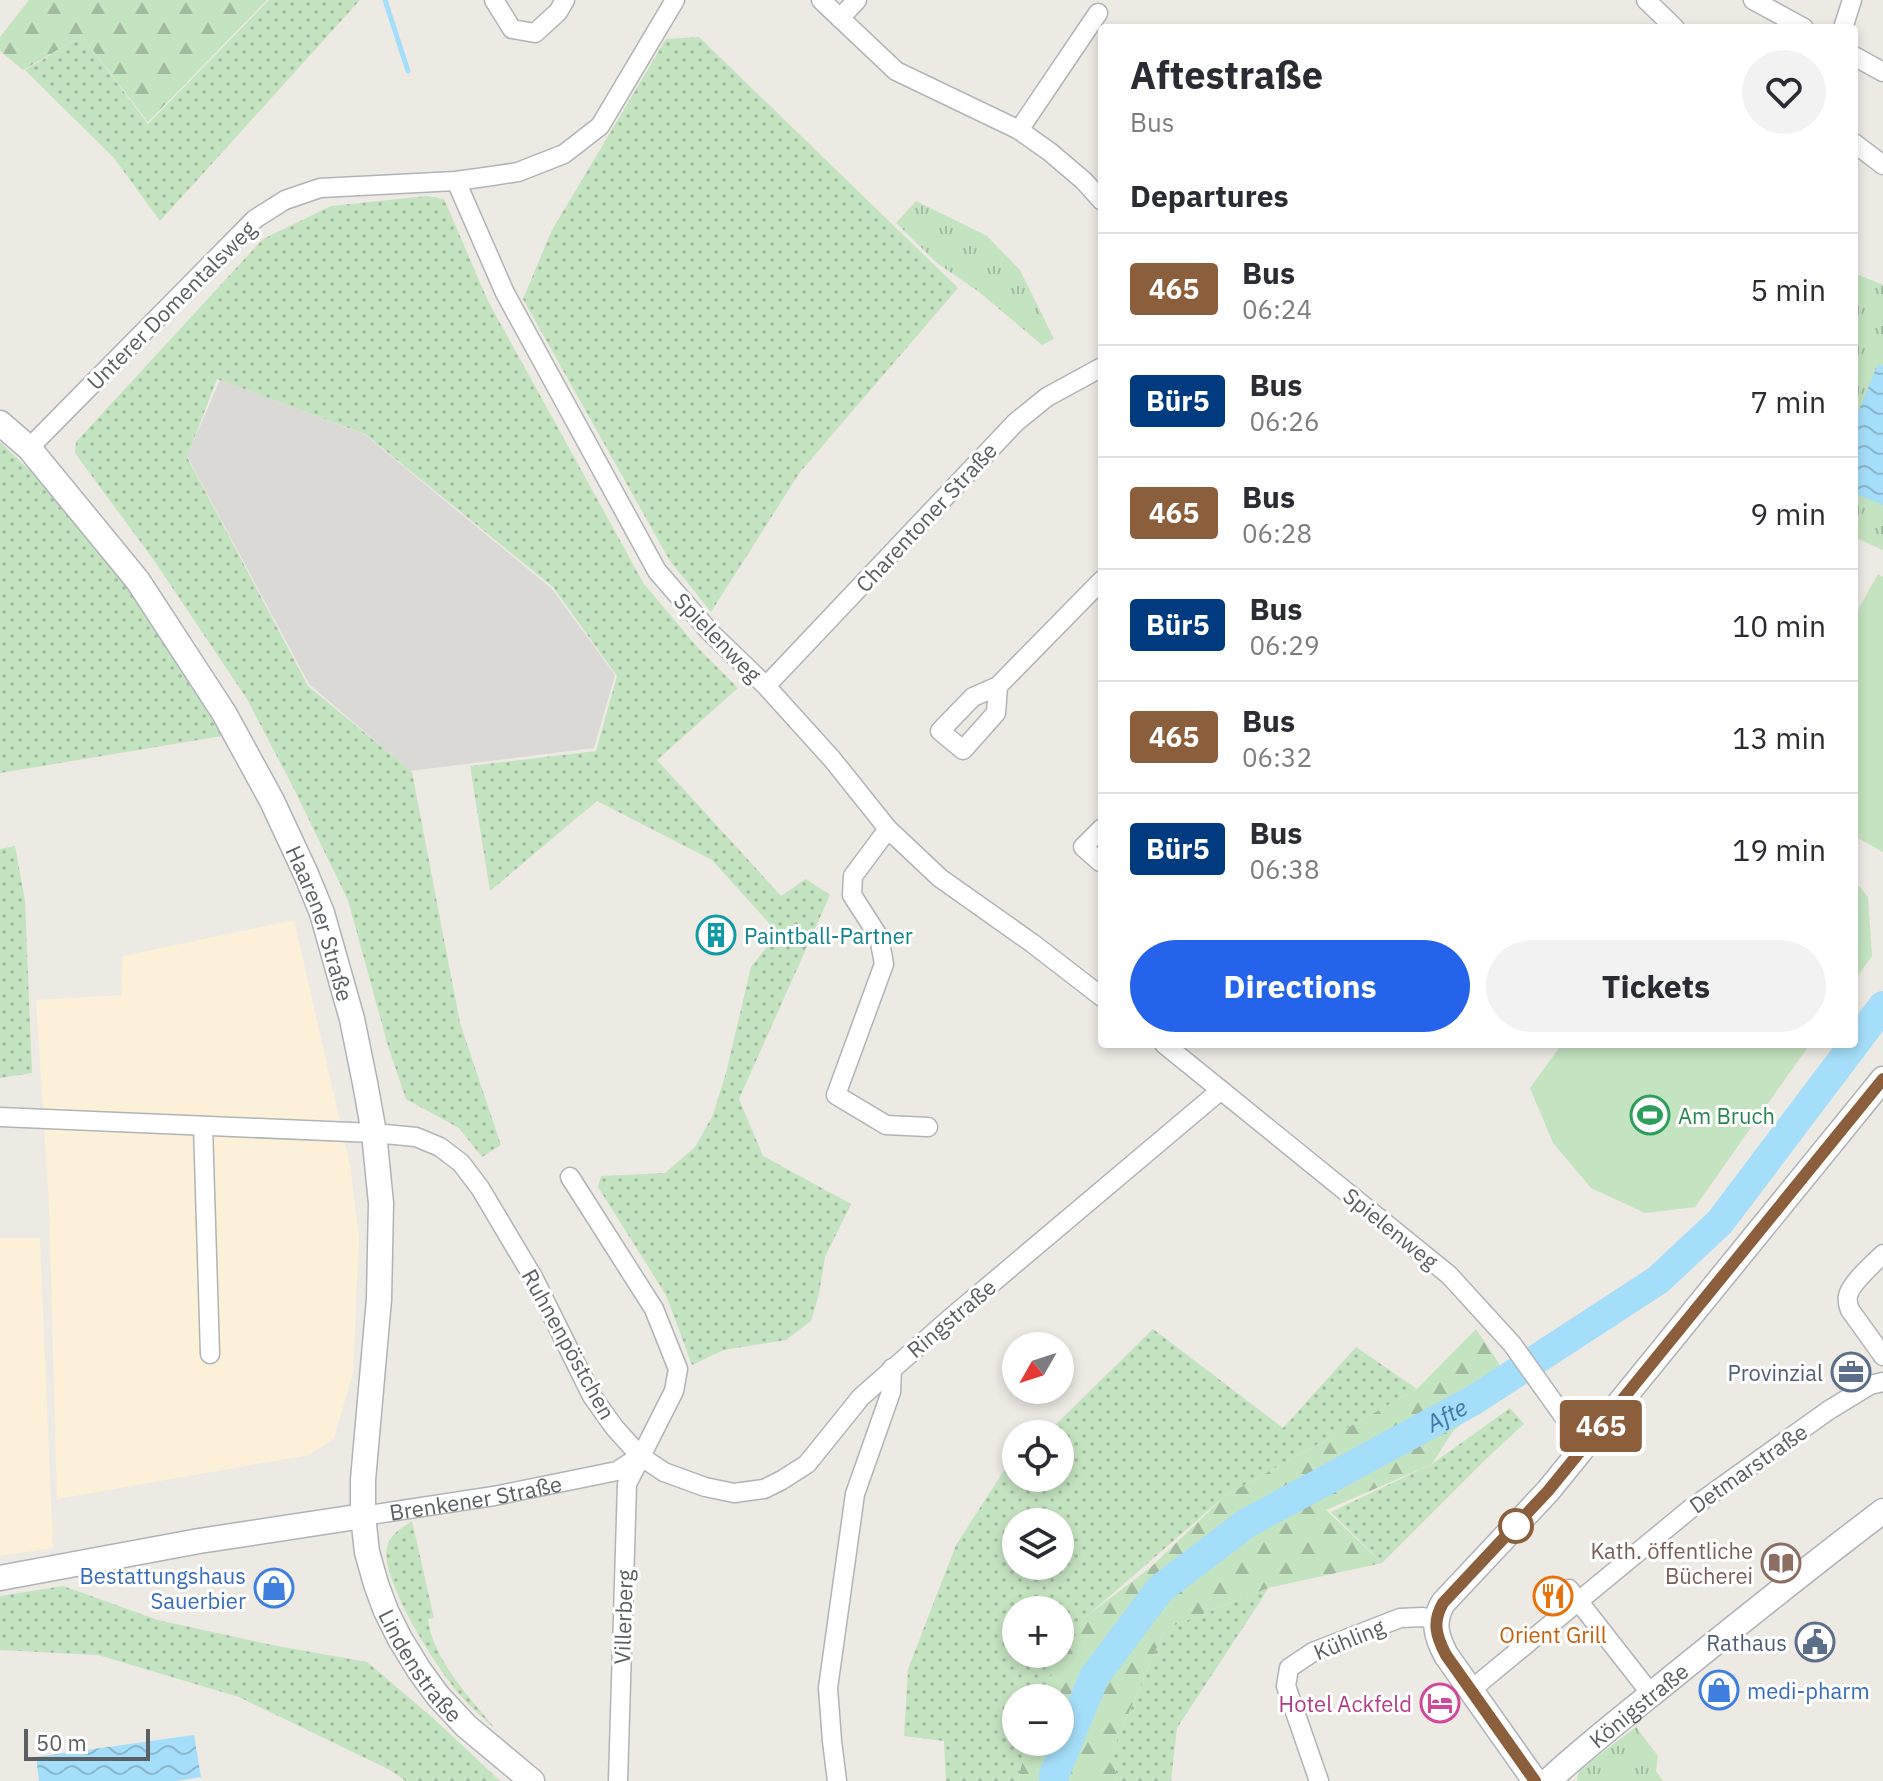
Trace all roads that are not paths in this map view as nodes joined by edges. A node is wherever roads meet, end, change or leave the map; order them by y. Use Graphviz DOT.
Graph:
graph roads {
  1 [pos="494,0"];
  2 [pos="565,0"];
  3 [pos="675,0"];
  4 [pos="821,0"];
  5 [pos="857,0"];
  6 [pos="1646,0"];
  7 [pos="1753,0"];
  8 [pos="1852,0"];
  9 [pos="1098,13"];
  10 [pos="840,18"];
  11 [pos="1671,24"];
  12 [pos="1797,24"];
  13 [pos="1844,24"];
  14 [pos="1858,58"];
  15 [pos="1883,72"];
  16 [pos="1019,130"];
  17 [pos="1858,146"];
  18 [pos="1883,165"];
  19 [pos="456,181"];
  20 [pos="1098,197"];
  21 [pos="1098,369"];
  22 [pos="0,423"];
  23 [pos="29,448"];
  24 [pos="1098,584"];
  25 [pos="766,686"];
  26 [pos="998,686"];
  27 [pos="888,829"];
  28 [pos="1098,832"];
  29 [pos="1098,860"];
  30 [pos="1098,994"];
  31 [pos="1186,1050"];
  32 [pos="1883,1079"];
  33 [pos="1221,1090"];
  34 [pos="0,1117"];
  35 [pos="203,1126"];
  36 [pos="928,1127"];
  37 [pos="374,1133"];
  38 [pos="570,1177"];
  39 [pos="1883,1254"];
  40 [pos="210,1354"];
  41 [pos="1883,1356"];
  42 [pos="892,1368"];
  43 [pos="1883,1382"];
  44 [pos="1587,1442"];
  45 [pos="640,1456"];
  46 [pos="1883,1511"];
  47 [pos="363,1516"];
  48 [pos="0,1578"];
  49 [pos="1573,1594"];
  50 [pos="1435,1621"];
  51 [pos="1472,1689"];
  52 [pos="1651,1694"];
  53 [pos="532,1781"];
  54 [pos="618,1781"];
  55 [pos="837,1781"];
  56 [pos="1319,1781"];
  57 [pos="1535,1781"];
  58 [pos="1548,1781"];
  1 -- 2 [label="street"];
  3 -- 19 [label="street, Unterer Domentalsweg"];
  4 -- 10 [label="street"];
  5 -- 10 [label="street"];
  6 -- 11 [label="street"];
  7 -- 12 [label="street"];
  8 -- 13 [label="street"];
  9 -- 16 [label="street"];
  10 -- 16 [label="street"];
  14 -- 15 [label="street"];
  16 -- 20 [label="street"];
  17 -- 18 [label="street"];
  19 -- 23 [label="street, Unterer Domentalsweg"];
  19 -- 25 [label="street, Spielenweg"];
  21 -- 25 [label="street, Charentoner Straße"];
  22 -- 23 [label="main road, Haarener Straße"];
  23 -- 37 [label="main road, Haarener Straße"];
  24 -- 26 [label="street"];
  25 -- 27 [label="street, Spielenweg"];
  27 -- 30 [label="street, Spielenweg"];
  27 -- 36 [label="street"];
  28 -- 29 [label="street"];
  31 -- 33 [label="street, Spielenweg"];
  32 -- 44 [label="main road"];
  33 -- 42 [label="street, Ringstraße"];
  33 -- 44 [label="street, Spielenweg"];
  34 -- 35 [label="street, Ruhnenpöstchen"];
  35 -- 37 [label="street, Ruhnenpöstchen"];
  35 -- 40 [label="street"];
  37 -- 45 [label="street, Ruhnenpöstchen"];
  37 -- 47 [label="main road, Haarener Straße"];
  38 -- 45 [label="street"];
  39 -- 41 [label="street"];
  42 -- 45 [label="street"];
  42 -- 55 [label="street, Ringstraße"];
  43 -- 49 [label="street, Detmarstraße"];
  44 -- 50 [label="main road"];
  45 -- 47 [label="street, Brenkener Straße"];
  45 -- 54 [label="street, Villerberg"];
  46 -- 52 [label="main road, Königstraße"];
  47 -- 48 [label="main road, Brenkener Straße"];
  47 -- 53 [label="main road, Lindenstraße"];
  49 -- 51 [label="street, Detmarstraße"];
  49 -- 52 [label="street"];
  50 -- 51 [label="main road"];
  50 -- 56 [label="street, Kühling"];
  51 -- 57 [label="main road"];
  52 -- 58 [label="main road, Königstraße"];
}
